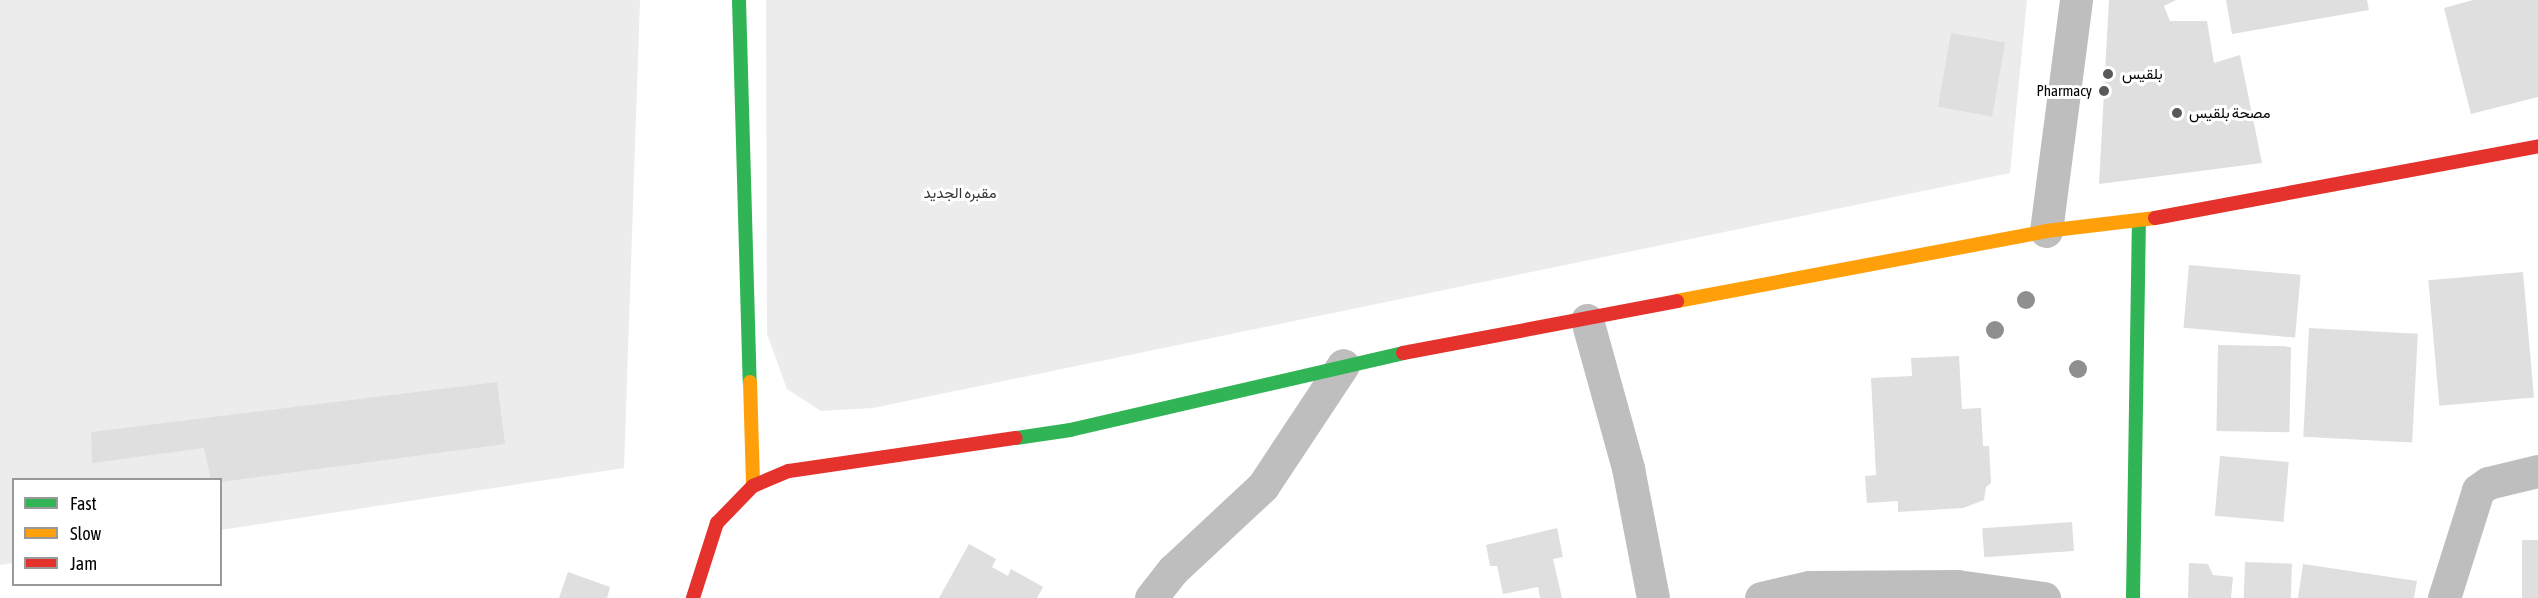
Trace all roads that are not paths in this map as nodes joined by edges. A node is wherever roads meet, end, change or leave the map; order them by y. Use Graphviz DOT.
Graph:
graph roads {
  1 [pos="739,0"];
  2 [pos="2076,0"];
  3 [pos="2538,146"];
  4 [pos="2139,221"];
  5 [pos="2046,231"];
  6 [pos="1587,320"];
  7 [pos="1343,365"];
  8 [pos="2538,471"];
  9 [pos="753,486"];
  10 [pos="693,598"];
  11 [pos="1151,598"];
  12 [pos="1653,598"];
  13 [pos="1761,598"];
  14 [pos="2044,598"];
  15 [pos="2133,598"];
  16 [pos="2444,598"];
  1 -- 9 [label="main road"];
  2 -- 5 [label="street"];
  3 -- 4 [label="main road"];
  4 -- 5 [label="main road"];
  4 -- 15 [label="main road"];
  5 -- 6 [label="main road"];
  6 -- 7 [label="main road"];
  6 -- 12 [label="street"];
  7 -- 9 [label="main road"];
  7 -- 11 [label="street"];
  8 -- 16 [label="street"];
  9 -- 10 [label="main road"];
  13 -- 14 [label="street"];
}
